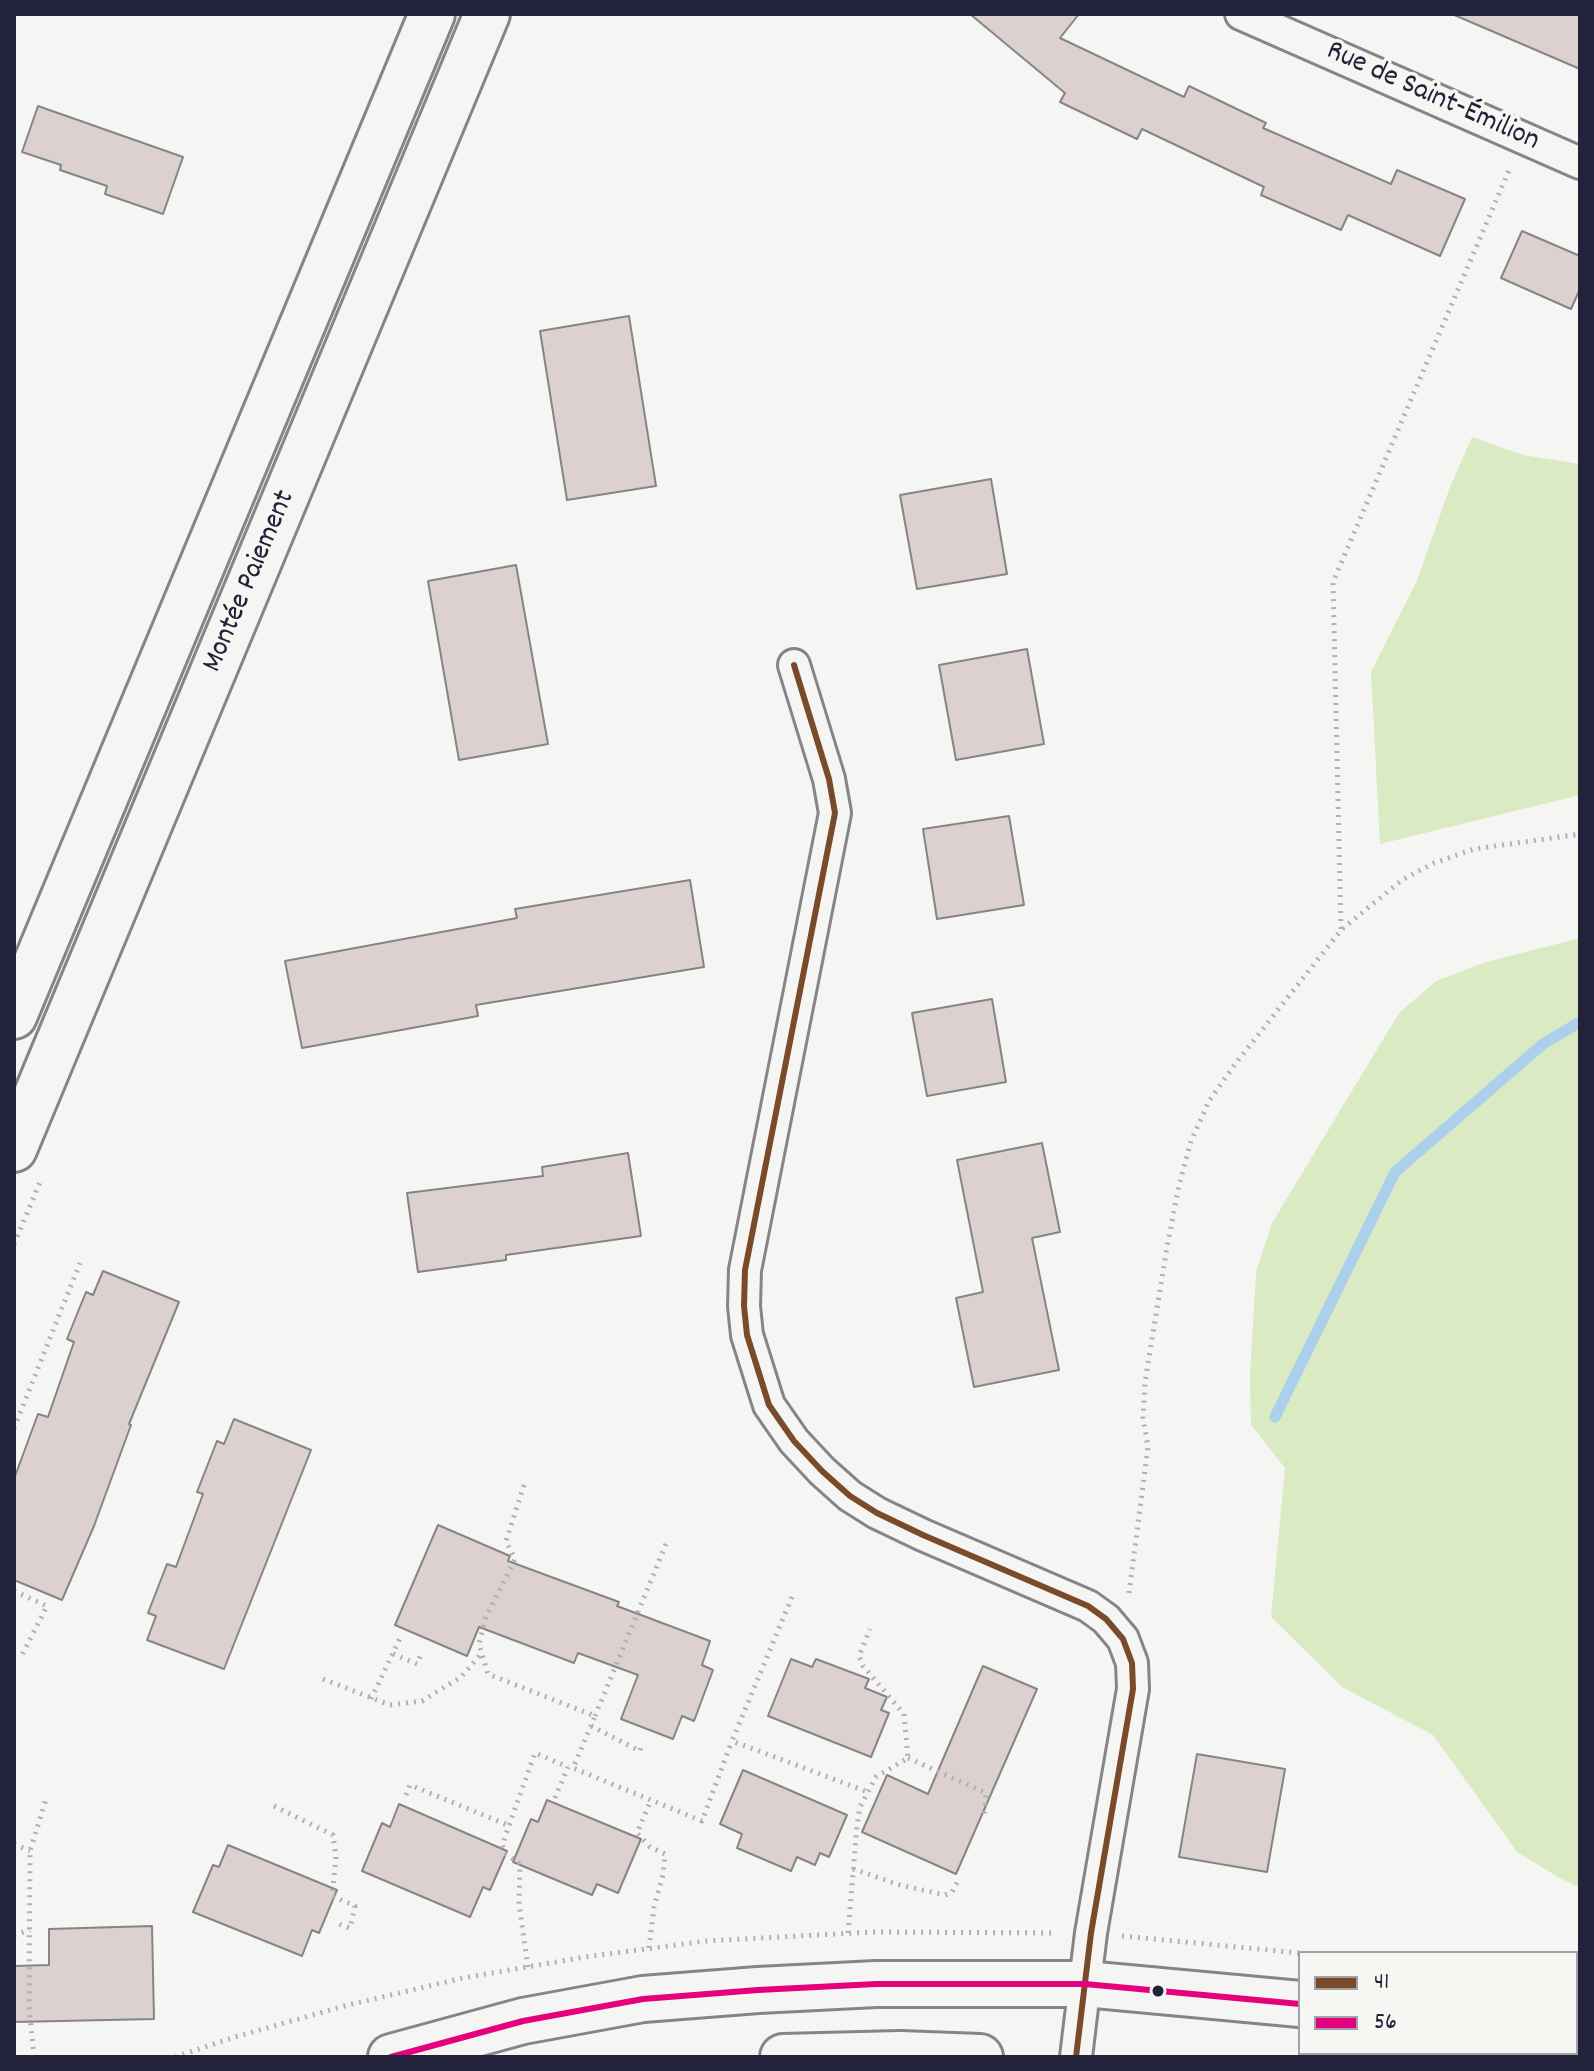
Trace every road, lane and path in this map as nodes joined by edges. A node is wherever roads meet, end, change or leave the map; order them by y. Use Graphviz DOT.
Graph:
graph roads {
  1 [pos="432,14"];
  2 [pos="487,14"];
  3 [pos="1241,14"];
  4 [pos="1523,138"];
  5 [pos="1580,163"];
  6 [pos="794,665"];
  7 [pos="1580,834"];
  8 [pos="1341,930"];
  9 [pos="14,1016"];
  10 [pos="14,1149"];
  11 [pos="80,1263"];
  12 [pos="14,1428"];
  13 [pos="524,1485"];
  14 [pos="666,1544"];
  15 [pos="14,1591"];
  16 [pos="792,1597"];
  17 [pos="870,1629"];
  18 [pos="401,1636"];
  19 [pos="1123,1639"];
  20 [pos="422,1652"];
  21 [pos="481,1653"];
  22 [pos="393,1654"];
  23 [pos="21,1657"];
  24 [pos="323,1679"];
  25 [pos="371,1699"];
  26 [pos="595,1716"];
  27 [pos="591,1726"];
  28 [pos="732,1741"];
  29 [pos="642,1743"];
  30 [pos="908,1758"];
  31 [pos="571,1767"];
  32 [pos="868,1792"];
  33 [pos="406,1795"];
  34 [pos="47,1796"];
  35 [pos="555,1798"];
  36 [pos="651,1800"];
  37 [pos="274,1806"];
  38 [pos="984,1815"];
  39 [pos="510,1826"];
  40 [pos="14,1844"];
  41 [pos="30,1851"];
  42 [pos="853,1869"];
  43 [pos="958,1881"];
  44 [pos="336,1923"];
  45 [pos="30,1930"];
  46 [pos="848,1933"];
  47 [pos="1091,1933"];
  48 [pos="14,1935"];
  49 [pos="649,1948"];
  50 [pos="1298,1953"];
  51 [pos="528,1967"];
  52 [pos="1085,1984"];
  53 [pos="1298,2004"];
  54 [pos="34,2057"];
  55 [pos="391,2057"];
  56 [pos="783,2057"];
  57 [pos="980,2057"];
  58 [pos="1076,2057"];
  1 -- 9 [label="main road, Montée Paiement"];
  2 -- 10 [label="main road, Montée Paiement"];
  3 -- 4 [label="street, Rue de Saint-Émilion"];
  4 -- 5 [label="street, Rue de Saint-Émilion"];
  4 -- 8 [label="path"];
  6 -- 19 [label="street"];
  7 -- 8 [label="path"];
  8 -- 19 [label="path"];
  11 -- 12 [label="path"];
  13 -- 21 [label="path"];
  14 -- 26 [label="path"];
  15 -- 23 [label="path"];
  16 -- 28 [label="path"];
  17 -- 30 [label="path"];
  18 -- 22 [label="path"];
  19 -- 47 [label="street"];
  20 -- 22 [label="path"];
  21 -- 25 [label="path"];
  21 -- 26 [label="path"];
  22 -- 25 [label="path"];
  24 -- 25 [label="path"];
  26 -- 27 [label="path"];
  27 -- 29 [label="path"];
  27 -- 31 [label="path"];
  28 -- 32 [label="path"];
  28 -- 36 [label="path"];
  30 -- 32 [label="path"];
  30 -- 38 [label="path"];
  31 -- 35 [label="path"];
  31 -- 36 [label="path"];
  31 -- 39 [label="path"];
  32 -- 42 [label="path"];
  33 -- 39 [label="path"];
  34 -- 41 [label="path"];
  36 -- 49 [label="path"];
  37 -- 44 [label="path"];
  39 -- 51 [label="path"];
  40 -- 41 [label="path"];
  41 -- 45 [label="path"];
  42 -- 43 [label="path"];
  42 -- 46 [label="path"];
  45 -- 48 [label="path"];
  45 -- 54 [label="path"];
  47 -- 50 [label="path"];
  47 -- 52 [label="street"];
  52 -- 53 [label="main road"];
  52 -- 55 [label="main road"];
  52 -- 58 [label="street"];
  56 -- 57 [label="main road"];
}
